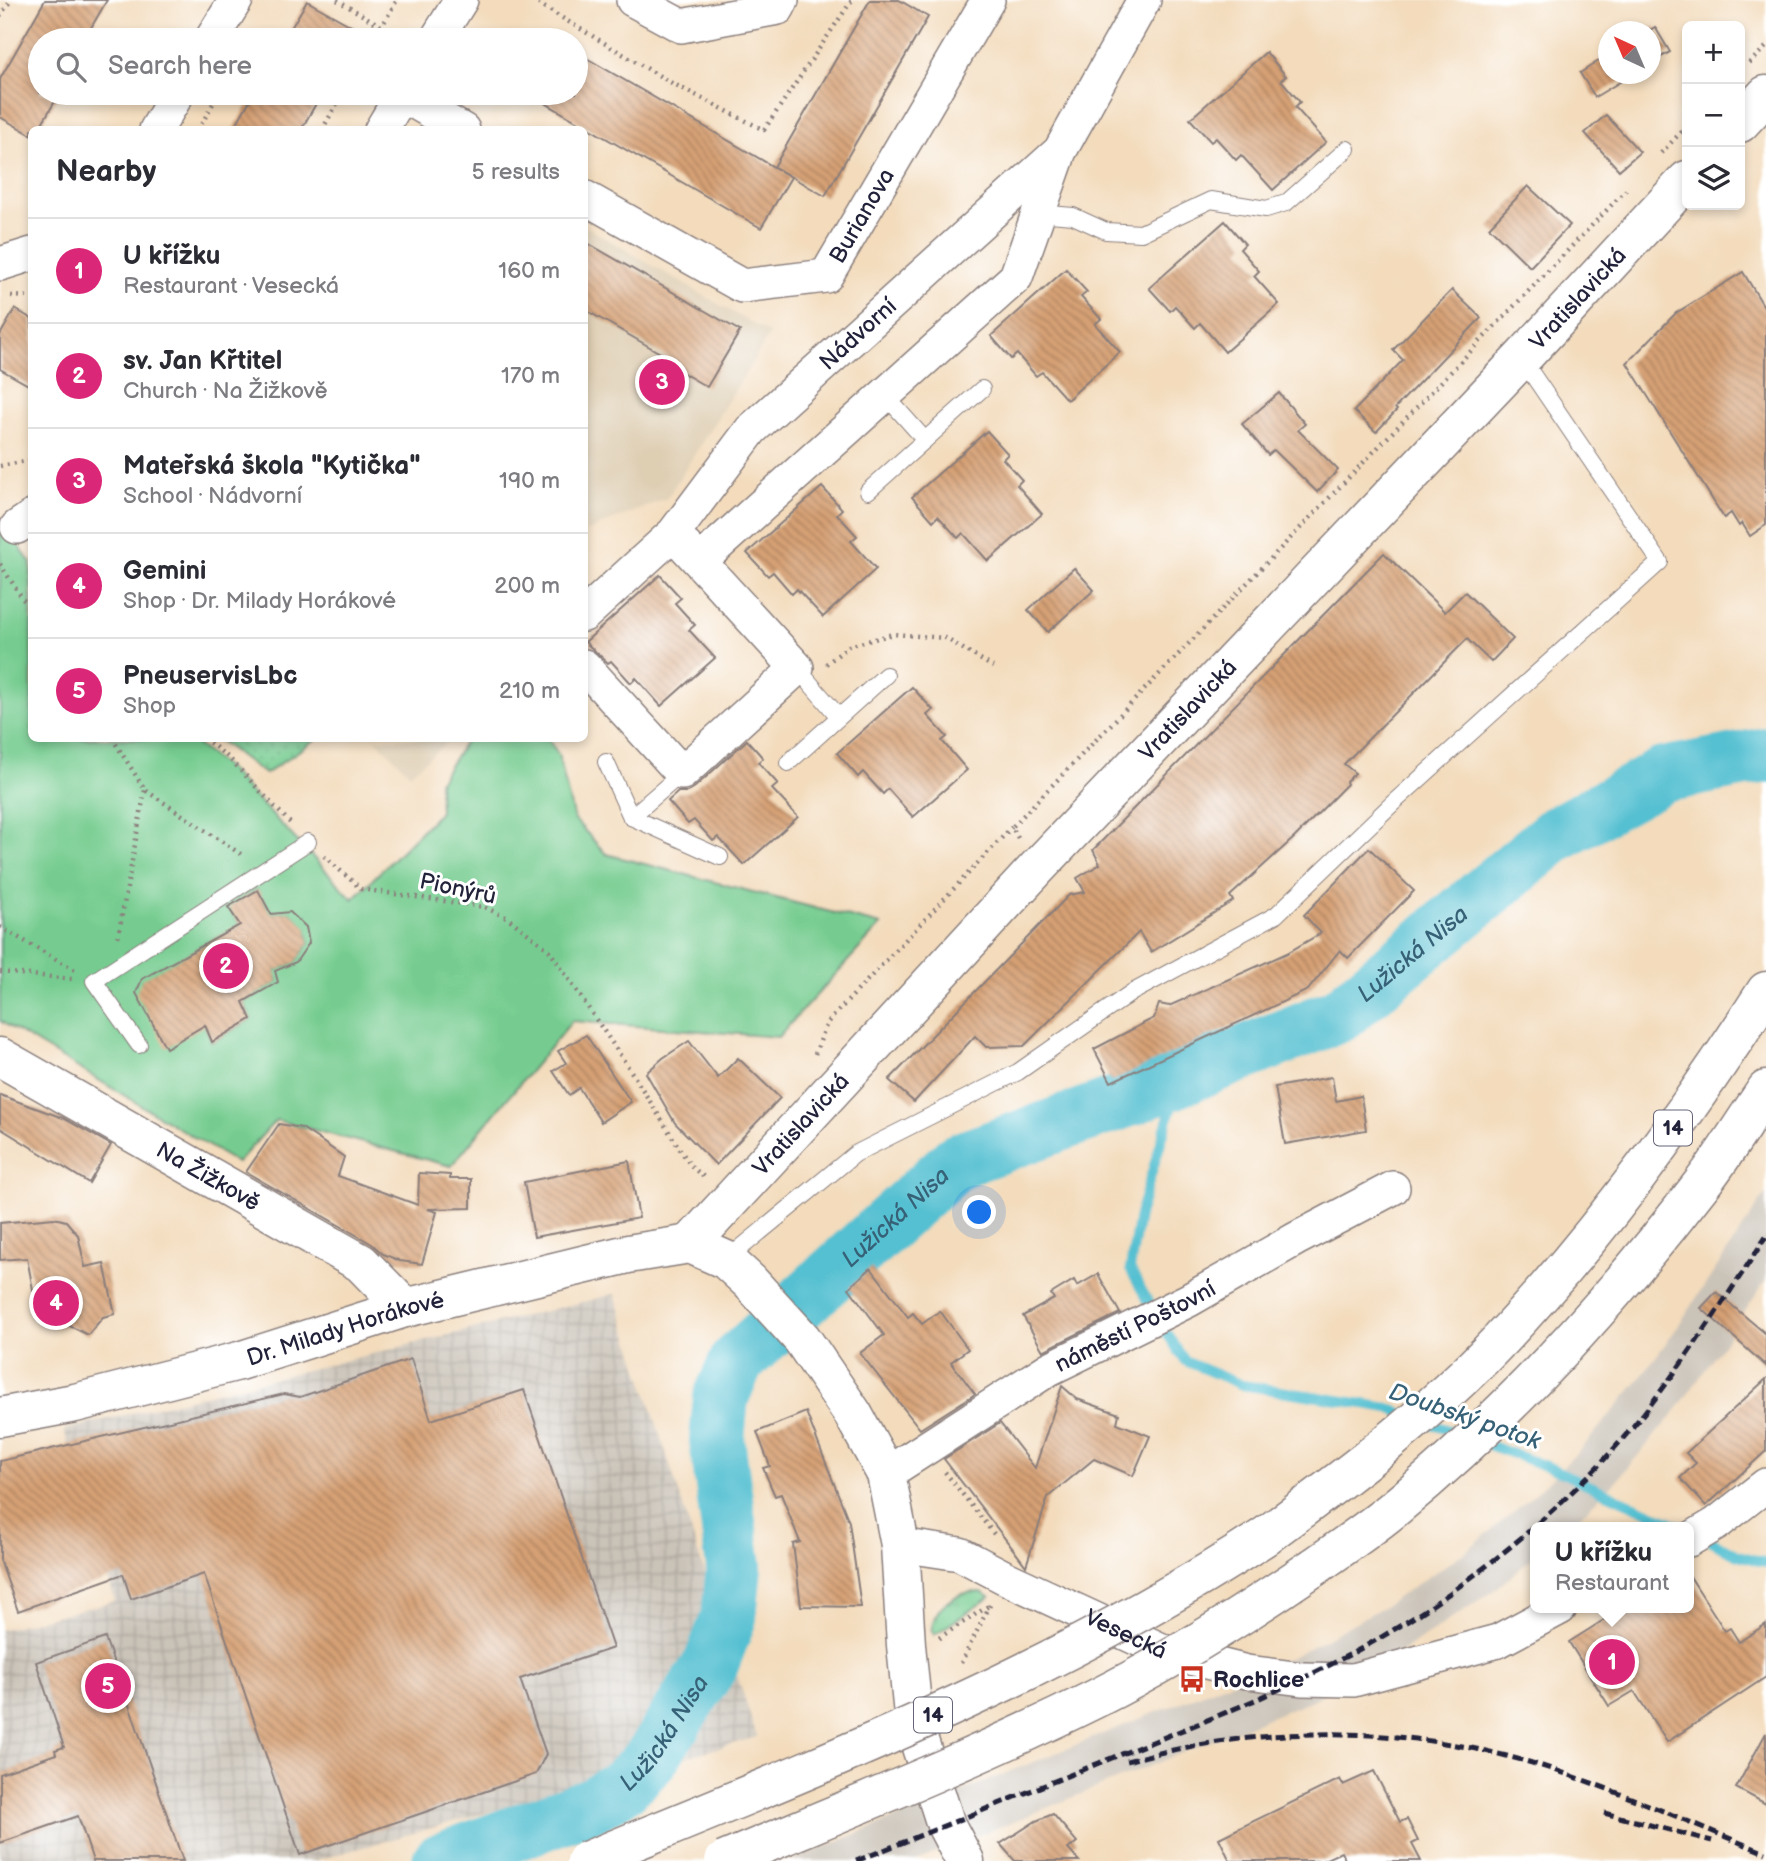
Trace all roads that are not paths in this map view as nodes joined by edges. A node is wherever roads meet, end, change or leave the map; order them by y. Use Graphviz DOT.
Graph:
graph roads {
  1 [pos="236,0"];
  2 [pos="461,0"];
  3 [pos="632,0"];
  4 [pos="782,0"];
  5 [pos="988,0"];
  6 [pos="1144,0"];
  7 [pos="218,28"];
  8 [pos="444,28"];
  9 [pos="171,105"];
  10 [pos="396,105"];
  11 [pos="421,105"];
  12 [pos="158,126"];
  13 [pos="384,126"];
  14 [pos="456,126"];
  15 [pos="1347,149"];
  16 [pos="1060,151"];
  17 [pos="1682,185"];
  18 [pos="588,200"];
  19 [pos="1038,213"];
  20 [pos="28,255"];
  21 [pos="0,264"];
  22 [pos="1521,358"];
  23 [pos="982,389"];
  24 [pos="884,394"];
  25 [pos="925,440"];
  26 [pos="868,491"];
  27 [pos="674,533"];
  28 [pos="699,561"];
  29 [pos="588,611"];
  30 [pos="797,668"];
  31 [pos="588,670"];
  32 [pos="887,675"];
  33 [pos="839,717"];
  34 [pos="607,762"];
  35 [pos="788,764"];
  36 [pos="682,773"];
  37 [pos="631,817"];
  38 [pos="308,842"];
  39 [pos="720,857"];
  40 [pos="1766,991"];
  41 [pos="139,1045"];
  42 [pos="8,1067"];
  43 [pos="1766,1090"];
  44 [pos="1393,1188"];
  45 [pos="691,1244"];
  46 [pos="738,1271"];
  47 [pos="405,1308"];
  48 [pos="0,1417"];
  49 [pos="886,1474"];
  50 [pos="1766,1485"];
  51 [pos="1702,1532"];
  52 [pos="900,1545"];
  53 [pos="1550,1613"];
  54 [pos="586,1861"];
  55 [pos="724,1861"];
  56 [pos="965,1861"];
  1 -- 7 [label="street"];
  2 -- 8 [label="street"];
  3 -- 4 [label="street"];
  5 -- 18 [label="street, Burianova"];
  6 -- 16 [label="street, Nádvorní"];
  9 -- 12 [label="street"];
  10 -- 13 [label="street"];
  11 -- 14 [label="street"];
  15 -- 19 [label="lane"];
  16 -- 19 [label="street, Nádvorní"];
  16 -- 27 [label="street, Nádvorní"];
  17 -- 22 [label="main road, Vratislavická"];
  19 -- 24 [label="street, Nádvorní"];
  20 -- 21 [label="street"];
  22 -- 45 [label="main road, Vratislavická"];
  22 -- 46 [label="lane"];
  23 -- 25 [label="lane"];
  24 -- 25 [label="lane"];
  24 -- 28 [label="street, Nádvorní"];
  25 -- 26 [label="lane"];
  27 -- 28 [label="street"];
  27 -- 29 [label="street, Nádvorní"];
  28 -- 30 [label="street"];
  30 -- 33 [label="lane"];
  30 -- 36 [label="street"];
  31 -- 36 [label="street"];
  32 -- 33 [label="lane"];
  33 -- 35 [label="lane"];
  34 -- 37 [label="lane"];
  36 -- 37 [label="lane"];
  37 -- 39 [label="lane"];
  38 -- 41 [label="lane"];
  40 -- 54 [label="main road, 14, bridge"];
  42 -- 47 [label="main road, Na Žižkově"];
  43 -- 55 [label="main road, 14, bridge"];
  44 -- 49 [label="street, náměstí Poštovní"];
  45 -- 46 [label="main road"];
  45 -- 47 [label="main road, Dr. Milady Horákové"];
  46 -- 49 [label="main road"];
  47 -- 48 [label="main road, Dr. Milady Horákové"];
  49 -- 52 [label="main road"];
  50 -- 51 [label="street"];
  52 -- 53 [label="street, Vesecká"];
  52 -- 56 [label="main road"];
}
